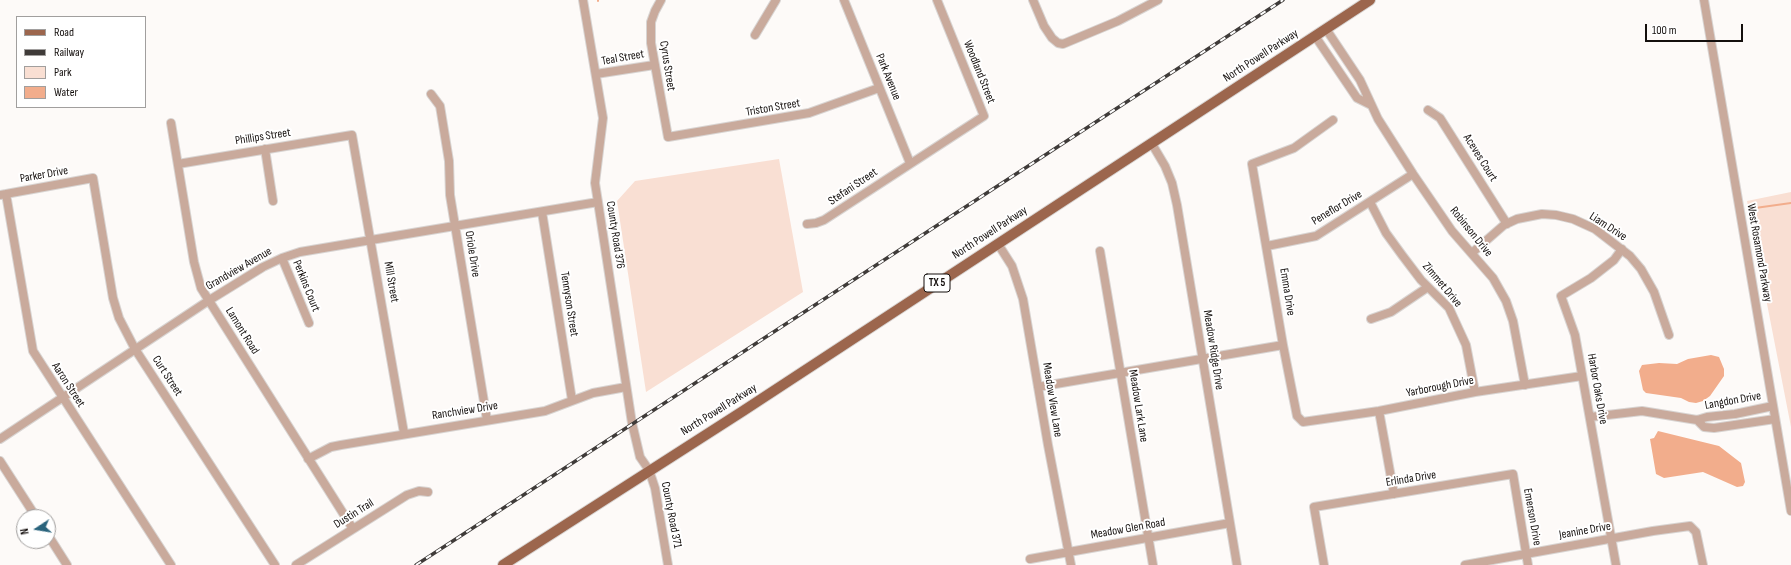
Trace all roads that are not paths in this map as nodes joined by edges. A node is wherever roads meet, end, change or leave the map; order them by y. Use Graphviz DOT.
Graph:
graph roads {
  1 [pos="583,0"];
  2 [pos="661,0"];
  3 [pos="776,0"];
  4 [pos="844,0"];
  5 [pos="937,0"];
  6 [pos="1033,0"];
  7 [pos="1158,0"];
  8 [pos="1370,0"];
  9 [pos="1704,0"];
  10 [pos="1326,28"];
  11 [pos="755,35"];
  12 [pos="1314,36"];
  13 [pos="654,64"];
  14 [pos="596,74"];
  15 [pos="879,88"];
  16 [pos="431,94"];
  17 [pos="1371,105"];
  18 [pos="1428,110"];
  19 [pos="1333,120"];
  20 [pos="171,123"];
  21 [pos="352,135"];
  22 [pos="668,137"];
  23 [pos="1152,144"];
  24 [pos="265,149"];
  25 [pos="910,163"];
  26 [pos="178,164"];
  27 [pos="1413,174"];
  28 [pos="92,178"];
  29 [pos="3,194"];
  30 [pos="273,201"];
  31 [pos="598,202"];
  32 [pos="1370,202"];
  33 [pos="542,212"];
  34 [pos="807,224"];
  35 [pos="1507,224"];
  36 [pos="456,225"];
  37 [pos="371,240"];
  38 [pos="998,244"];
  39 [pos="1267,246"];
  40 [pos="1622,249"];
  41 [pos="1100,251"];
  42 [pos="1473,252"];
  43 [pos="282,258"];
  44 [pos="1428,287"];
  45 [pos="208,301"];
  46 [pos="1371,319"];
  47 [pos="308,323"];
  48 [pos="1669,335"];
  49 [pos="1283,345"];
  50 [pos="135,350"];
  51 [pos="1202,358"];
  52 [pos="1120,373"];
  53 [pos="1582,376"];
  54 [pos="1525,385"];
  55 [pos="626,387"];
  56 [pos="1038,387"];
  57 [pos="1475,392"];
  58 [pos="62,398"];
  59 [pos="572,400"];
  60 [pos="1773,406"];
  61 [pos="1379,411"];
  62 [pos="1590,417"];
  63 [pos="1776,419"];
  64 [pos="487,420"];
  65 [pos="1697,420"];
  66 [pos="1303,422"];
  67 [pos="404,433"];
  68 [pos="0,439"];
  69 [pos="308,459"];
  70 [pos="0,461"];
  71 [pos="648,470"];
  72 [pos="1513,474"];
  73 [pos="428,492"];
  74 [pos="1394,494"];
  75 [pos="31,509"];
  76 [pos="1791,511"];
  77 [pos="1230,523"];
  78 [pos="353,528"];
  79 [pos="1147,537"];
  80 [pos="1611,538"];
  81 [pos="56,548"];
  82 [pos="1068,552"];
  83 [pos="1526,554"];
  84 [pos="1030,559"];
  85 [pos="67,565"];
  86 [pos="171,565"];
  87 [pos="275,565"];
  88 [pos="296,565"];
  89 [pos="503,565"];
  90 [pos="668,565"];
  91 [pos="1071,565"];
  92 [pos="1153,565"];
  93 [pos="1237,565"];
  94 [pos="1324,565"];
  95 [pos="1465,565"];
  96 [pos="1528,565"];
  97 [pos="1616,565"];
  98 [pos="1703,565"];
  1 -- 14 [label="street, County Road 376"];
  2 -- 13 [label="street, Cyrus Street"];
  3 -- 11 [label="street"];
  4 -- 15 [label="street, Park Avenue"];
  5 -- 25 [label="street, Woodland Street"];
  6 -- 7 [label="street"];
  8 -- 10 [label="main road, North Powell Parkway / TX 5"];
  9 -- 60 [label="street, West Rosamond Parkway"];
  10 -- 12 [label="main road, North Powell Parkway / TX 5"];
  10 -- 17 [label="street, Robinson Drive"];
  12 -- 17 [label="street, Robinson Drive"];
  12 -- 23 [label="main road, North Powell Parkway / TX 5"];
  13 -- 14 [label="street, Teal Street"];
  13 -- 22 [label="street, Cyrus Street"];
  14 -- 31 [label="street, County Road 376"];
  15 -- 22 [label="street, Triston Street"];
  15 -- 25 [label="street, Park Avenue"];
  16 -- 36 [label="street, Oriole Drive"];
  17 -- 27 [label="street, Robinson Drive"];
  18 -- 35 [label="street, Aceves Court"];
  19 -- 39 [label="street, Emma Drive"];
  20 -- 26 [label="street, Lamont Road"];
  21 -- 24 [label="street, Phillips Street"];
  21 -- 37 [label="street, Mill Street"];
  23 -- 38 [label="main road, North Powell Parkway / TX 5"];
  23 -- 51 [label="street, Meadow Ridge Drive"];
  24 -- 26 [label="street, Phillips Street"];
  24 -- 30 [label="street"];
  25 -- 34 [label="street, Stefani Street"];
  26 -- 45 [label="street, Lamont Road"];
  27 -- 32 [label="street, Peneflor Drive"];
  27 -- 42 [label="street, Robinson Drive"];
  28 -- 29 [label="street, Parker Drive"];
  28 -- 50 [label="street, Curt Street"];
  29 -- 58 [label="street, Aaron Street"];
  31 -- 33 [label="street, Grandview Avenue"];
  31 -- 55 [label="street, County Road 376"];
  32 -- 39 [label="street, Peneflor Drive"];
  32 -- 44 [label="street, Zimmet Drive"];
  33 -- 36 [label="street, Grandview Avenue"];
  33 -- 59 [label="street, Tennyson Street"];
  35 -- 40 [label="street, Liam Drive"];
  35 -- 42 [label="street, Liam Drive"];
  36 -- 37 [label="street, Grandview Avenue"];
  36 -- 64 [label="street, Oriole Drive"];
  37 -- 43 [label="street, Grandview Avenue"];
  37 -- 67 [label="street, Mill Street"];
  38 -- 56 [label="street, Meadow View Lane"];
  38 -- 71 [label="main road, North Powell Parkway / TX 5"];
  39 -- 49 [label="street, Emma Drive"];
  40 -- 48 [label="street, Liam Drive"];
  40 -- 53 [label="street, Harbor Oaks Drive"];
  41 -- 52 [label="street, Meadow Lark Lane"];
  42 -- 54 [label="street, Robinson Drive"];
  43 -- 45 [label="street, Grandview Avenue"];
  43 -- 47 [label="street, Perkins Court"];
  44 -- 46 [label="street"];
  44 -- 57 [label="street, Zimmet Drive"];
  45 -- 50 [label="street, Grandview Avenue"];
  45 -- 69 [label="street, Lamont Road"];
  49 -- 51 [label="street"];
  49 -- 66 [label="street, Emma Drive"];
  50 -- 58 [label="street, Grandview Avenue"];
  50 -- 87 [label="street, Curt Street"];
  51 -- 52 [label="street"];
  51 -- 77 [label="street, Meadow Ridge Drive"];
  52 -- 56 [label="street"];
  52 -- 79 [label="street, Meadow Lark Lane"];
  53 -- 54 [label="street, Yarborough Drive"];
  53 -- 62 [label="street, Harbor Oaks Drive"];
  54 -- 57 [label="street, Yarborough Drive"];
  55 -- 59 [label="street, Ranchview Drive"];
  55 -- 71 [label="street, County Road 376"];
  56 -- 82 [label="street, Meadow View Lane"];
  57 -- 61 [label="street, Yarborough Drive"];
  58 -- 68 [label="street, Grandview Avenue"];
  58 -- 86 [label="street, Aaron Street"];
  59 -- 64 [label="street, Ranchview Drive"];
  60 -- 63 [label="street, West Rosamond Parkway"];
  60 -- 65 [label="street, Langdon Drive"];
  61 -- 66 [label="street, Yarborough Drive"];
  61 -- 74 [label="street"];
  62 -- 65 [label="street, Langdon Drive"];
  62 -- 80 [label="street, Harbor Oaks Drive"];
  63 -- 65 [label="street, Langdon Drive"];
  63 -- 76 [label="street, West Rosamond Parkway"];
  64 -- 67 [label="street, Ranchview Drive"];
  67 -- 69 [label="street, Ranchview Drive"];
  69 -- 78 [label="street, Lamont Road"];
  70 -- 75 [label="street"];
  71 -- 89 [label="main road, North Powell Parkway / TX 5"];
  71 -- 90 [label="street, County Road 371"];
  72 -- 74 [label="street, Erlinda Drive"];
  72 -- 83 [label="street, Emerson Drive"];
  73 -- 78 [label="street, Dustin Trail"];
  74 -- 94 [label="street, Erlinda Drive"];
  77 -- 79 [label="street, Meadow Glen Road"];
  77 -- 93 [label="street, Meadow Ridge Drive"];
  78 -- 88 [label="street, Dustin Trail"];
  79 -- 82 [label="street, Meadow Glen Road"];
  79 -- 92 [label="street, Meadow Lark Lane"];
  80 -- 83 [label="street, Jeanine Drive"];
  80 -- 97 [label="street, Harbor Oaks Drive"];
  80 -- 98 [label="street, Jeanine Drive"];
  81 -- 85 [label="street"];
  82 -- 84 [label="street, Meadow Glen Road"];
  82 -- 91 [label="street, Meadow View Lane"];
  83 -- 95 [label="street, Jeanine Drive"];
  83 -- 96 [label="street, Emerson Drive"];
}
